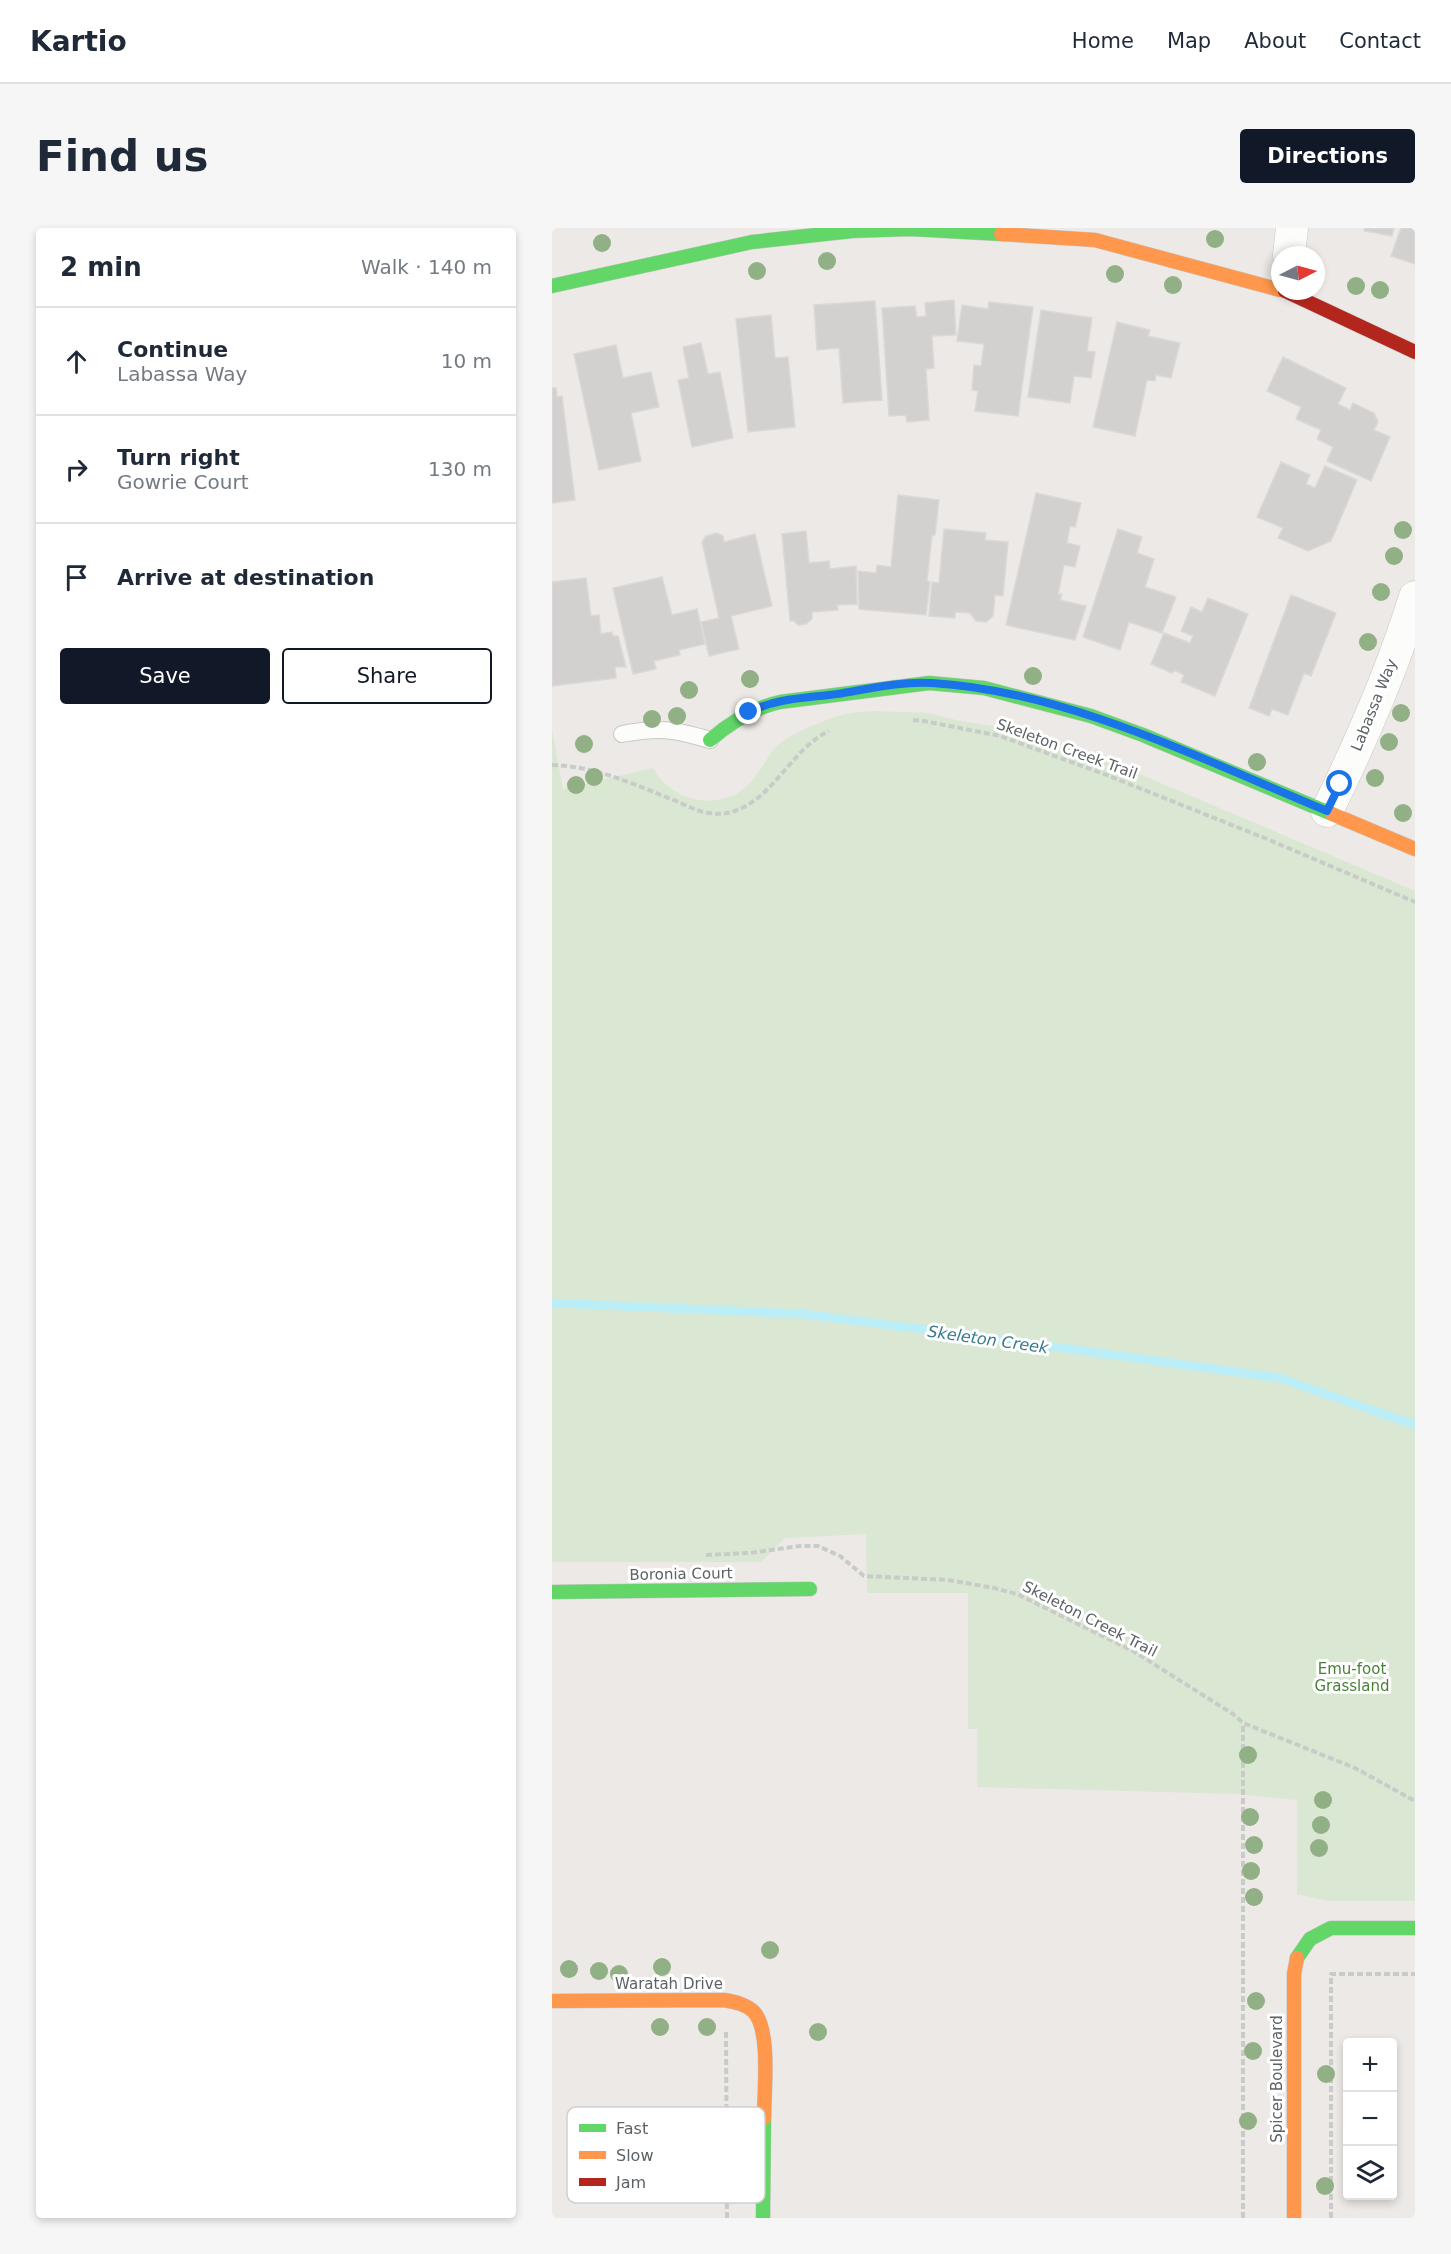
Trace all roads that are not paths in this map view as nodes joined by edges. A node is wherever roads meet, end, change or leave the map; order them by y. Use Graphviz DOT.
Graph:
graph roads {
  1 [pos="1292,228"];
  2 [pos="910,229"];
  3 [pos="1290,246"];
  4 [pos="552,286"];
  5 [pos="1271,288"];
  6 [pos="1305,300"];
  7 [pos="1415,352"];
  8 [pos="1415,597"];
  9 [pos="622,734"];
  10 [pos="710,741"];
  11 [pos="1327,811"];
  12 [pos="1415,849"];
  13 [pos="810,1589"];
  14 [pos="552,1592"];
  15 [pos="1415,1928"];
  16 [pos="552,2001"];
  17 [pos="762,2107"];
  18 [pos="763,2203"];
  19 [pos="763,2218"];
  20 [pos="1294,2218"];
  1 -- 3 [label="street"];
  2 -- 4 [label="street"];
  2 -- 5 [label="street"];
  6 -- 7 [label="street"];
  8 -- 11 [label="street, Labassa Way"];
  9 -- 10 [label="lane"];
  10 -- 11 [label="street"];
  11 -- 12 [label="street"];
  13 -- 14 [label="street, Boronia Court"];
  15 -- 20 [label="street, Spicer Boulevard"];
  16 -- 17 [label="street, Waratah Drive"];
  18 -- 19 [label="street, Waratah Drive"];
}
